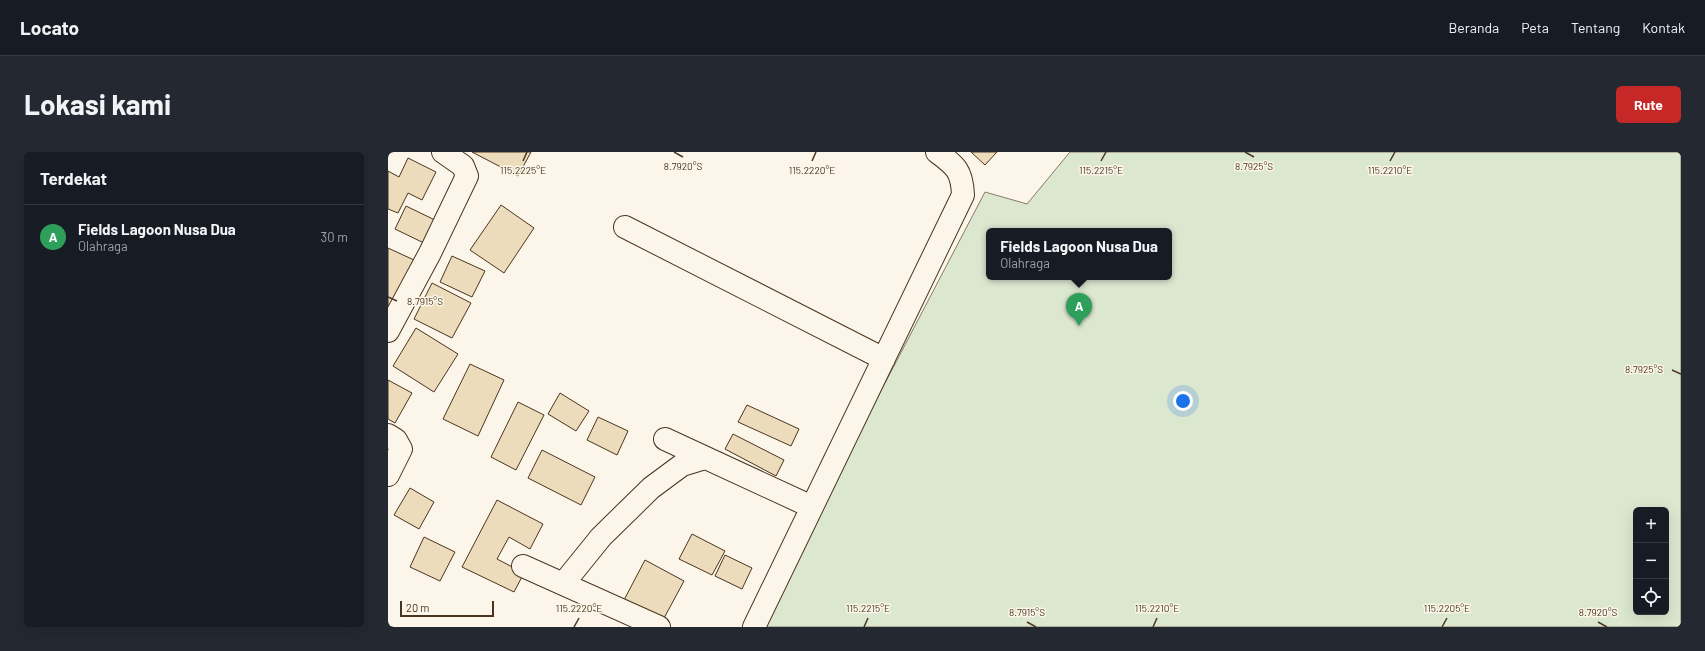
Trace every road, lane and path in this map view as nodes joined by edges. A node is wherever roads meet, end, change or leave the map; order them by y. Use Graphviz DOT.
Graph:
graph roads {
  1 [pos="443,152"];
  2 [pos="936,152"];
  3 [pos="625,228"];
  4 [pos="388,331"];
  5 [pos="884,359"];
  6 [pos="388,435"];
  7 [pos="665,439"];
  8 [pos="705,458"];
  9 [pos="388,475"];
  10 [pos="812,508"];
  11 [pos="523,566"];
  12 [pos="563,584"];
  13 [pos="660,627"];
  14 [pos="754,627"];
  1 -- 4 [label="street"];
  2 -- 5 [label="street"];
  3 -- 5 [label="street"];
  5 -- 10 [label="street"];
  6 -- 9 [label="street"];
  7 -- 8 [label="street"];
  8 -- 10 [label="street"];
  8 -- 12 [label="street"];
  10 -- 14 [label="street"];
  11 -- 12 [label="street"];
  12 -- 13 [label="street"];
}
